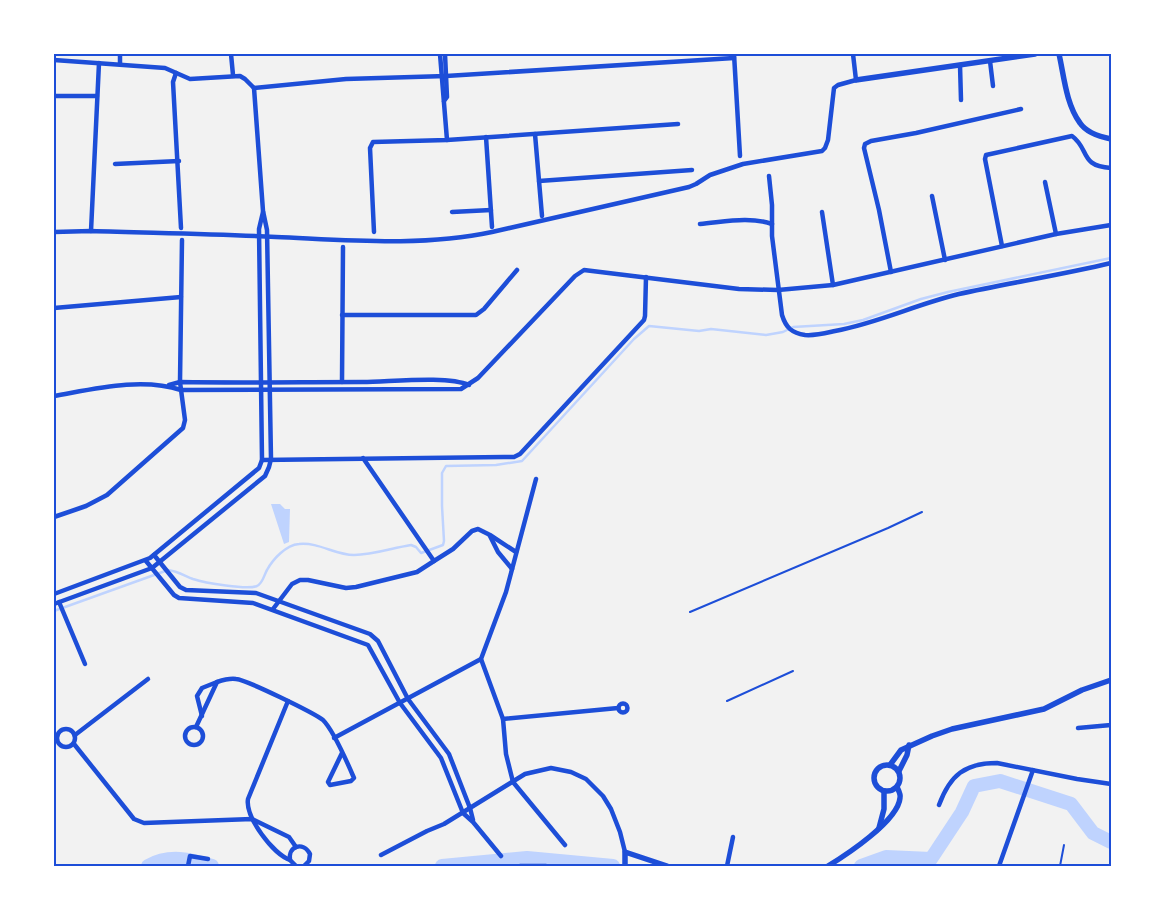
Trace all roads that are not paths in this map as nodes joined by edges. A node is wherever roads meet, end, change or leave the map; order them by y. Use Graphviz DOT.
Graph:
graph roads {
  1 [pos="70,54"];
  2 [pos="120,54"];
  3 [pos="231,54"];
  4 [pos="440,54"];
  5 [pos="445,54"];
  6 [pos="853,54"];
  7 [pos="1034,54"];
  8 [pos="1060,54"];
  9 [pos="734,56"];
  10 [pos="54,60"];
  11 [pos="70,61"];
  12 [pos="990,61"];
  13 [pos="99,63"];
  14 [pos="120,64"];
  15 [pos="960,66"];
  16 [pos="176,73"];
  17 [pos="233,75"];
  18 [pos="444,76"];
  19 [pos="856,80"];
  20 [pos="993,86"];
  21 [pos="254,88"];
  22 [pos="54,96"];
  23 [pos="97,96"];
  24 [pos="961,100"];
  25 [pos="1021,109"];
  26 [pos="678,124"];
  27 [pos="535,134"];
  28 [pos="486,137"];
  29 [pos="1111,139"];
  30 [pos="447,140"];
  31 [pos="740,156"];
  32 [pos="178,161"];
  33 [pos="115,164"];
  34 [pos="1111,168"];
  35 [pos="692,170"];
  36 [pos="769,176"];
  37 [pos="539,181"];
  38 [pos="1045,182"];
  39 [pos="932,196"];
  40 [pos="491,210"];
  41 [pos="263,211"];
  42 [pos="452,212"];
  43 [pos="822,212"];
  44 [pos="542,216"];
  45 [pos="700,224"];
  46 [pos="772,224"];
  47 [pos="1111,225"];
  48 [pos="492,227"];
  49 [pos="181,228"];
  50 [pos="90,231"];
  51 [pos="54,232"];
  52 [pos="374,232"];
  53 [pos="1056,234"];
  54 [pos="182,240"];
  55 [pos="1002,246"];
  56 [pos="343,247"];
  57 [pos="259,254"];
  58 [pos="268,256"];
  59 [pos="945,260"];
  60 [pos="1111,263"];
  61 [pos="517,270"];
  62 [pos="890,272"];
  63 [pos="646,277"];
  64 [pos="833,285"];
  65 [pos="778,290"];
  66 [pos="181,297"];
  67 [pos="54,308"];
  68 [pos="342,314"];
  69 [pos="412,381"];
  70 [pos="180,382"];
  71 [pos="319,382"];
  72 [pos="342,382"];
  73 [pos="363,382"];
  74 [pos="260,383"];
  75 [pos="269,383"];
  76 [pos="468,385"];
  77 [pos="168,386"];
  78 [pos="412,389"];
  79 [pos="180,390"];
  80 [pos="260,390"];
  81 [pos="269,390"];
  82 [pos="320,390"];
  83 [pos="364,390"];
  84 [pos="54,396"];
  85 [pos="363,458"];
  86 [pos="271,459"];
  87 [pos="262,460"];
  88 [pos="536,479"];
  89 [pos="922,512"];
  90 [pos="54,517"];
  91 [pos="490,535"];
  92 [pos="516,552"];
  93 [pos="154,556"];
  94 [pos="146,561"];
  95 [pos="434,561"];
  96 [pos="160,562"];
  97 [pos="152,568"];
  98 [pos="512,569"];
  99 [pos="54,594"];
  100 [pos="279,601"];
  101 [pos="56,603"];
  102 [pos="274,609"];
  103 [pos="690,612"];
  104 [pos="481,659"];
  105 [pos="85,664"];
  106 [pos="793,671"];
  107 [pos="148,679"];
  108 [pos="1111,680"];
  109 [pos="217,682"];
  110 [pos="408,699"];
  111 [pos="288,701"];
  112 [pos="728,701"];
  113 [pos="400,703"];
  114 [pos="618,708"];
  115 [pos="202,717"];
  116 [pos="503,719"];
  117 [pos="1111,725"];
  118 [pos="196,727"];
  119 [pos="1078,728"];
  120 [pos="75,736"];
  121 [pos="55,738"];
  122 [pos="334,738"];
  123 [pos="74,744"];
  124 [pos="909,745"];
  125 [pos="342,753"];
  126 [pos="890,765"];
  127 [pos="1033,770"];
  128 [pos="899,771"];
  129 [pos="513,782"];
  130 [pos="1111,784"];
  131 [pos="897,787"];
  132 [pos="884,791"];
  133 [pos="939,805"];
  134 [pos="470,808"];
  135 [pos="464,813"];
  136 [pos="252,819"];
  137 [pos="473,822"];
  138 [pos="879,828"];
  139 [pos="733,837"];
  140 [pos="565,845"];
  141 [pos="1064,845"];
  142 [pos="296,847"];
  143 [pos="625,852"];
  144 [pos="381,855"];
  145 [pos="501,856"];
  146 [pos="208,859"];
  147 [pos="290,860"];
  148 [pos="189,862"];
  149 [pos="625,864"];
  150 [pos="296,866"];
  151 [pos="304,866"];
  152 [pos="520,866"];
  153 [pos="546,866"];
  154 [pos="667,866"];
  155 [pos="727,866"];
  156 [pos="828,866"];
  157 [pos="999,866"];
  158 [pos="1060,866"];
  1 -- 11 [label="street"];
  2 -- 14 [label="street"];
  3 -- 17 [label="street"];
  4 -- 18 [label="street"];
  5 -- 18 [label="street"];
  6 -- 19 [label="street"];
  7 -- 12 [label="street"];
  8 -- 29 [label="street"];
  9 -- 18 [label="street"];
  9 -- 31 [label="street"];
  10 -- 11 [label="street"];
  11 -- 13 [label="street"];
  12 -- 15 [label="street"];
  12 -- 20 [label="street"];
  13 -- 14 [label="street"];
  13 -- 23 [label="street"];
  14 -- 16 [label="street"];
  15 -- 19 [label="street"];
  15 -- 24 [label="street"];
  16 -- 17 [label="street"];
  16 -- 32 [label="street"];
  17 -- 21 [label="street"];
  18 -- 21 [label="street"];
  18 -- 30 [label="street"];
  19 -- 50 [label="street"];
  21 -- 41 [label="street"];
  22 -- 23 [label="street"];
  23 -- 50 [label="street"];
  25 -- 62 [label="street"];
  26 -- 27 [label="street"];
  27 -- 28 [label="street"];
  27 -- 37 [label="street"];
  28 -- 30 [label="street"];
  28 -- 40 [label="street"];
  30 -- 52 [label="street"];
  32 -- 33 [label="street"];
  32 -- 49 [label="street"];
  34 -- 55 [label="street"];
  35 -- 37 [label="street"];
  36 -- 46 [label="street"];
  37 -- 44 [label="street"];
  38 -- 53 [label="street"];
  39 -- 59 [label="street"];
  40 -- 42 [label="street"];
  40 -- 48 [label="street"];
  41 -- 57 [label="street"];
  41 -- 58 [label="street"];
  43 -- 64 [label="street"];
  45 -- 46 [label="street"];
  46 -- 65 [label="street"];
  47 -- 53 [label="street"];
  50 -- 51 [label="street"];
  53 -- 55 [label="street"];
  54 -- 66 [label="street"];
  55 -- 59 [label="street"];
  56 -- 68 [label="street"];
  57 -- 58 [label="street"];
  57 -- 74 [label="street"];
  58 -- 75 [label="street"];
  59 -- 62 [label="street"];
  60 -- 65 [label="street"];
  61 -- 68 [label="street"];
  62 -- 64 [label="street"];
  63 -- 65 [label="street"];
  63 -- 76 [label="street"];
  63 -- 85 [label="street"];
  64 -- 65 [label="street"];
  66 -- 67 [label="street"];
  66 -- 70 [label="street"];
  68 -- 72 [label="street"];
  69 -- 73 [label="street"];
  69 -- 76 [label="street"];
  69 -- 78 [label="street"];
  70 -- 74 [label="street"];
  70 -- 77 [label="street"];
  70 -- 79 [label="street"];
  71 -- 72 [label="street"];
  71 -- 75 [label="street"];
  71 -- 82 [label="street"];
  72 -- 73 [label="street"];
  73 -- 83 [label="street"];
  74 -- 75 [label="street"];
  74 -- 80 [label="street"];
  75 -- 81 [label="street"];
  76 -- 78 [label="street"];
  77 -- 79 [label="street"];
  77 -- 84 [label="street"];
  78 -- 83 [label="street"];
  79 -- 80 [label="street"];
  79 -- 90 [label="street"];
  80 -- 81 [label="street"];
  80 -- 87 [label="street"];
  81 -- 82 [label="street"];
  81 -- 86 [label="street"];
  82 -- 83 [label="street"];
  85 -- 86 [label="street"];
  85 -- 95 [label="street"];
  86 -- 87 [label="street"];
  86 -- 96 [label="street"];
  87 -- 93 [label="street"];
  88 -- 92 [label="street"];
  89 -- 103 [label="lane"];
  91 -- 92 [label="street"];
  91 -- 95 [label="street"];
  91 -- 98 [label="street"];
  92 -- 98 [label="street"];
  93 -- 94 [label="street"];
  93 -- 96 [label="street"];
  94 -- 97 [label="street"];
  94 -- 99 [label="street"];
  95 -- 100 [label="street"];
  96 -- 97 [label="street"];
  96 -- 100 [label="street"];
  97 -- 101 [label="street"];
  97 -- 102 [label="street"];
  98 -- 104 [label="street"];
  100 -- 102 [label="street"];
  100 -- 110 [label="street"];
  101 -- 105 [label="street"];
  102 -- 113 [label="street"];
  104 -- 110 [label="street"];
  104 -- 116 [label="street"];
  106 -- 112 [label="lane"];
  107 -- 120 [label="street"];
  108 -- 124 [label="street"];
  109 -- 111 [label="street"];
  109 -- 115 [label="street"];
  109 -- 115 [label="street"];
  110 -- 113 [label="street"];
  110 -- 134 [label="street"];
  111 -- 122 [label="street"];
  111 -- 136 [label="street"];
  113 -- 122 [label="street"];
  113 -- 135 [label="street"];
  114 -- 116 [label="street"];
  115 -- 118 [label="street"];
  116 -- 129 [label="street"];
  117 -- 119 [label="street"];
  118 -- 118 [label="street"];
  120 -- 121 [label="street"];
  120 -- 123 [label="street"];
  121 -- 123 [label="street"];
  122 -- 125 [label="street"];
  123 -- 136 [label="street"];
  124 -- 126 [label="street"];
  124 -- 128 [label="street"];
  125 -- 125 [label="street"];
  126 -- 128 [label="street"];
  126 -- 132 [label="street"];
  127 -- 130 [label="street"];
  127 -- 133 [label="street"];
  127 -- 157 [label="street"];
  128 -- 131 [label="street"];
  129 -- 134 [label="street"];
  129 -- 140 [label="street"];
  129 -- 143 [label="street"];
  131 -- 132 [label="street"];
  131 -- 138 [label="street"];
  132 -- 138 [label="street"];
  134 -- 135 [label="street"];
  134 -- 137 [label="street"];
  135 -- 137 [label="street"];
  135 -- 144 [label="street"];
  136 -- 142 [label="street"];
  136 -- 147 [label="street"];
  137 -- 145 [label="street"];
  138 -- 156 [label="street"];
  139 -- 155 [label="street"];
  141 -- 158 [label="lane"];
  142 -- 147 [label="street"];
  142 -- 151 [label="street"];
  143 -- 149 [label="street"];
  143 -- 154 [label="street"];
  146 -- 148 [label="street"];
  147 -- 150 [label="street"];
  152 -- 153 [label="street"];
}
